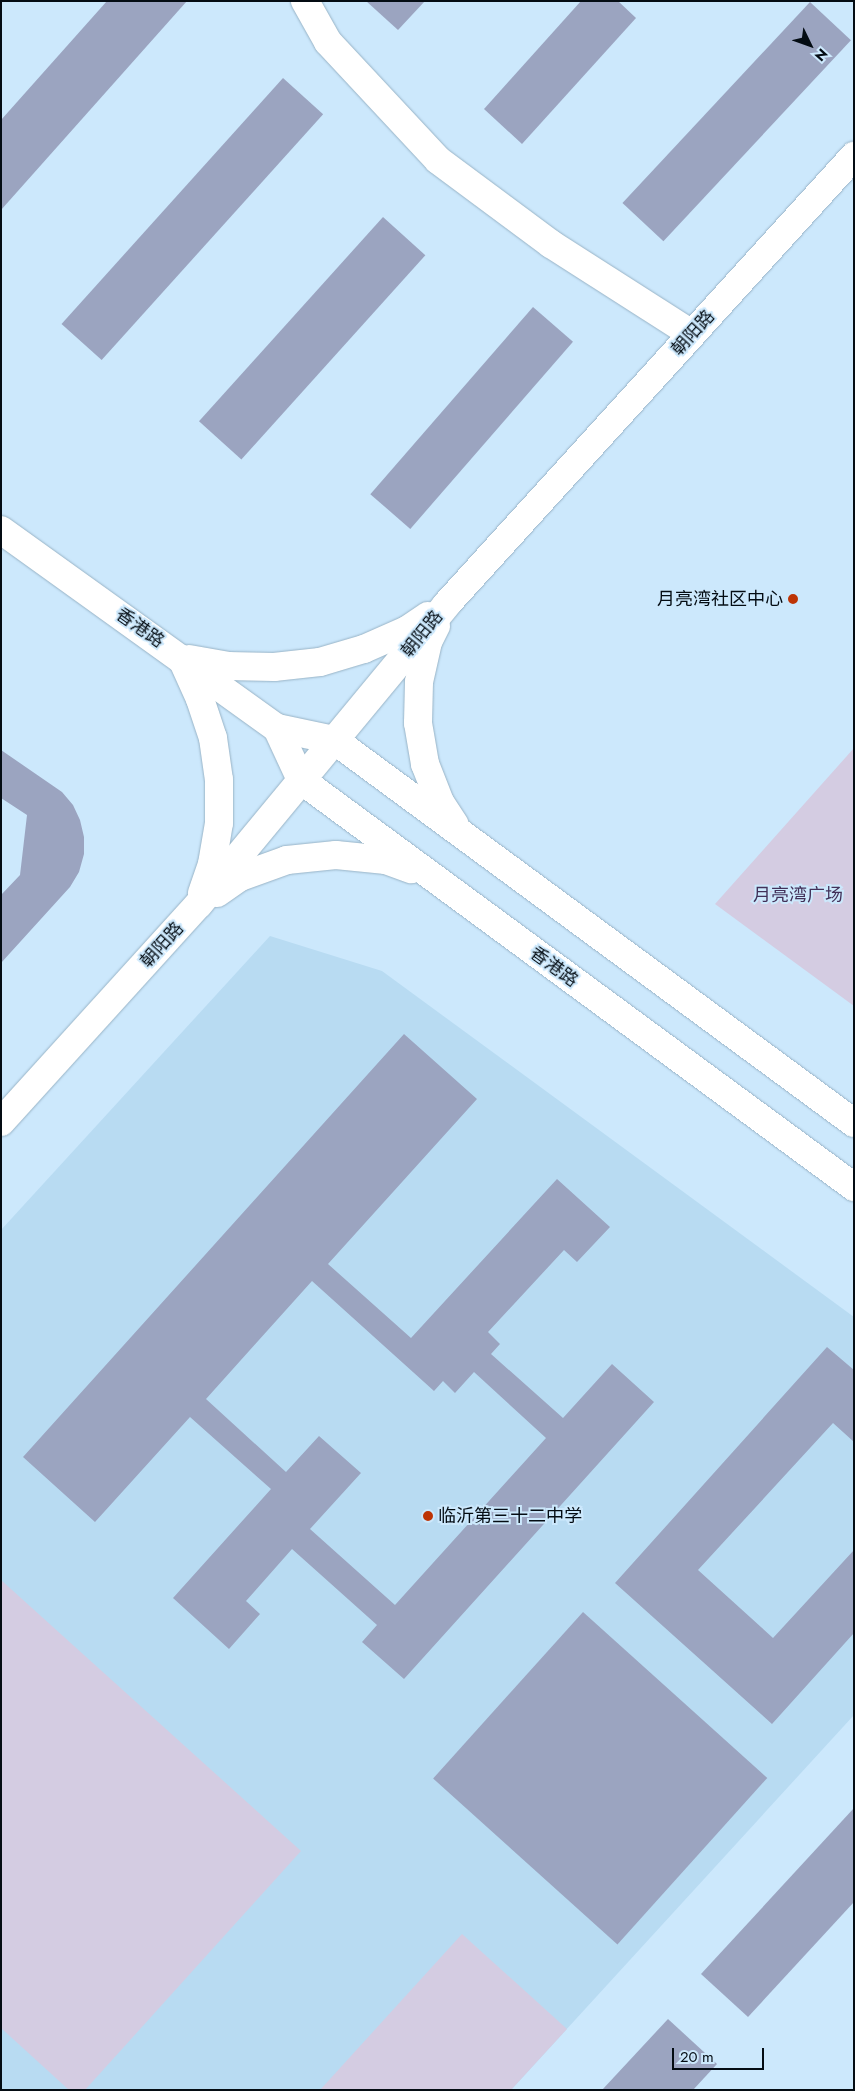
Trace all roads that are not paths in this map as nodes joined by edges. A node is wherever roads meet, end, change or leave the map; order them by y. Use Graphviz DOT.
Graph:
graph roads {
  1 [pos="304,1"];
  2 [pos="854,156"];
  3 [pos="692,334"];
  4 [pos="1,530"];
  5 [pos="446,605"];
  6 [pos="182,658"];
  7 [pos="277,728"];
  8 [pos="334,740"];
  9 [pos="301,780"];
  10 [pos="462,837"];
  11 [pos="432,877"];
  12 [pos="199,904"];
  13 [pos="1,1122"];
  14 [pos="854,1123"];
  15 [pos="854,1187"];
  1 -- 3 [label="main road"];
  2 -- 3 [label="main road, 朝阳路"];
  3 -- 5 [label="main road, 朝阳路"];
  4 -- 6 [label="main road, 香港路"];
  5 -- 6 [label="main road"];
  5 -- 8 [label="main road, 朝阳路"];
  5 -- 10 [label="main road"];
  6 -- 7 [label="main road, 香港路"];
  6 -- 12 [label="main road"];
  7 -- 8 [label="main road, 香港路"];
  7 -- 9 [label="main road, 香港路"];
  8 -- 9 [label="main road, 朝阳路"];
  8 -- 10 [label="main road, 香港路"];
  9 -- 11 [label="main road, 香港路"];
  9 -- 12 [label="main road, 朝阳路"];
  10 -- 14 [label="main road, 香港路"];
  11 -- 12 [label="main road"];
  11 -- 15 [label="main road, 香港路"];
  12 -- 13 [label="main road, 朝阳路"];
}
